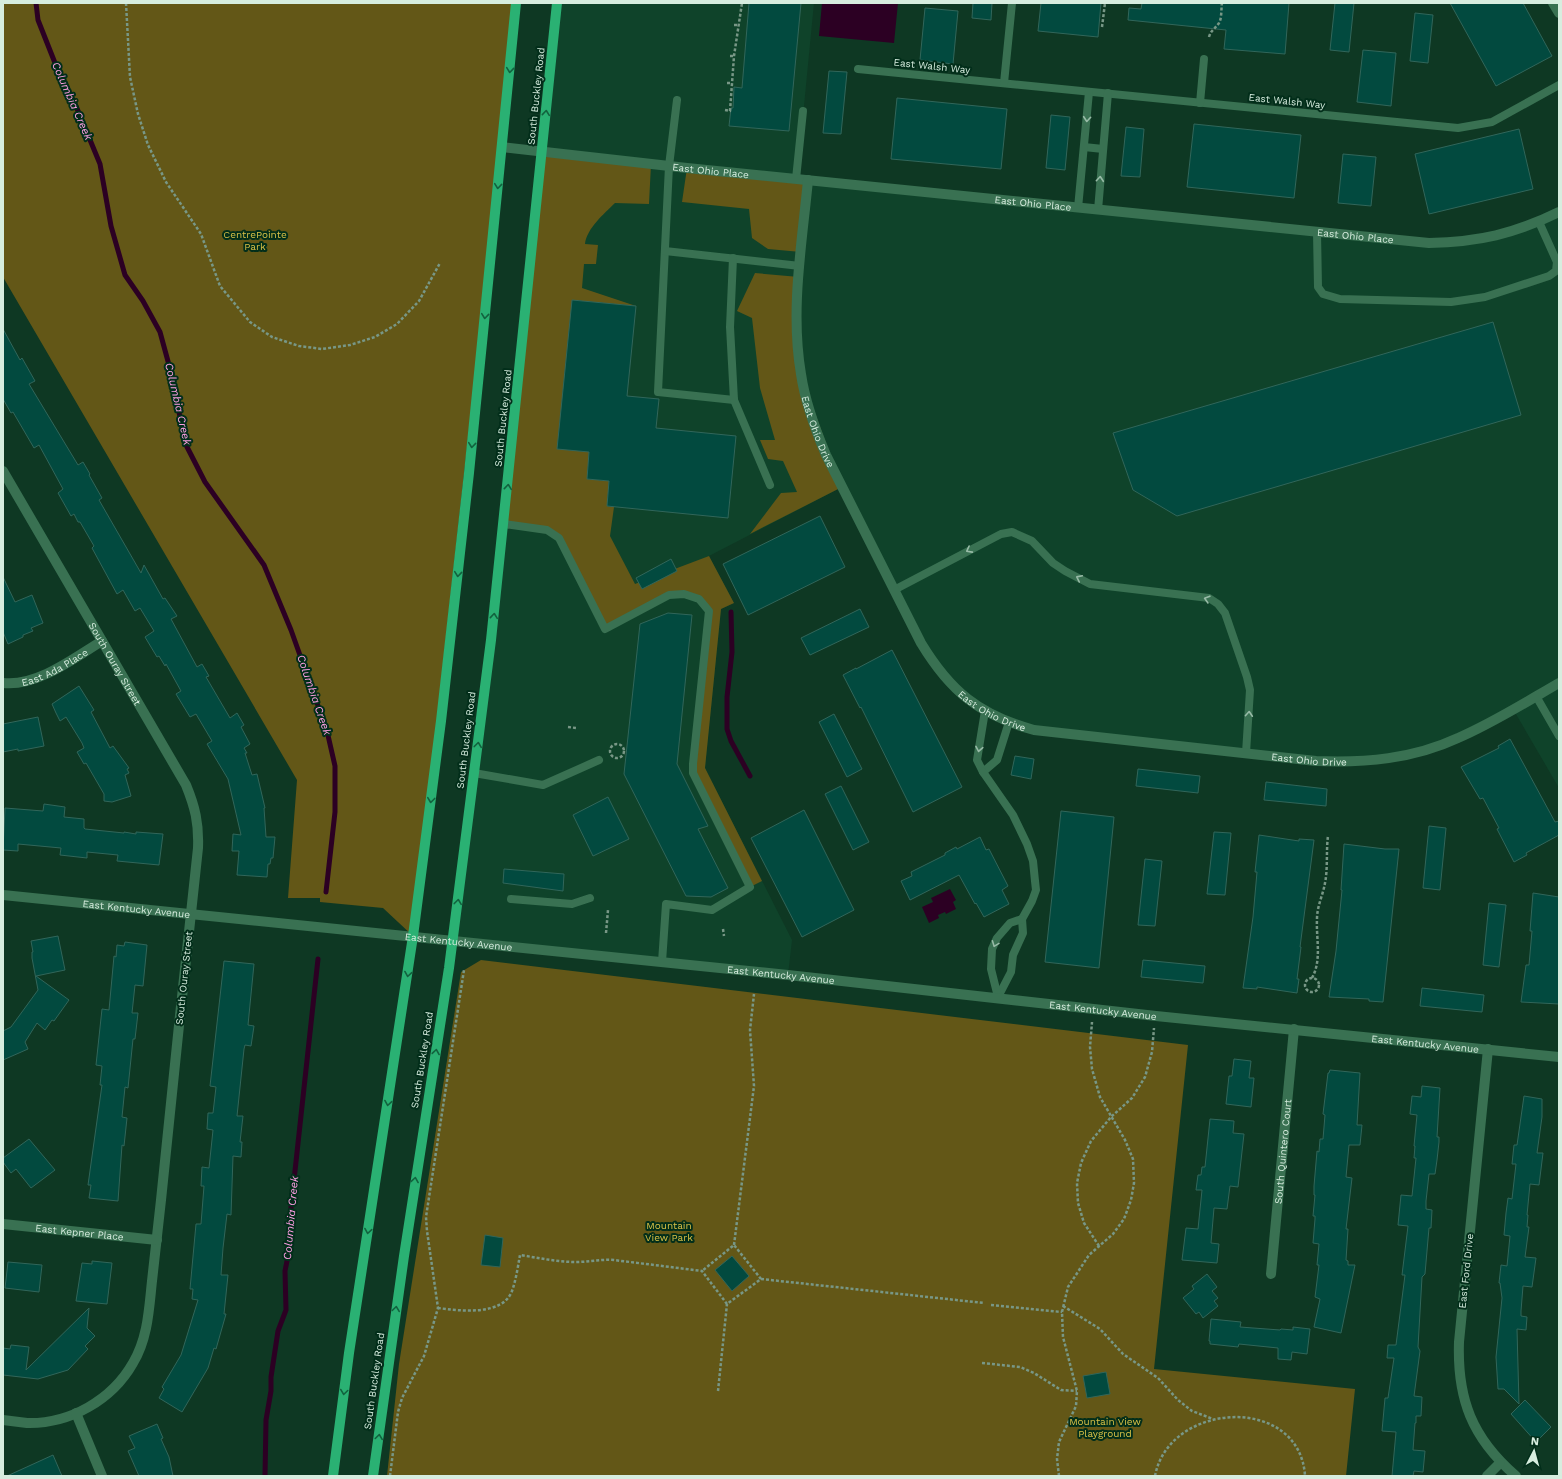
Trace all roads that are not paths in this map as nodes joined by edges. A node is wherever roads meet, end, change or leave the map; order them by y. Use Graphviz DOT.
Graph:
graph roads {
  1 [pos="516,3"];
  2 [pos="557,3"];
  3 [pos="1012,3"];
  4 [pos="1553,3"];
  5 [pos="1559,13"];
  6 [pos="1204,59"];
  7 [pos="858,69"];
  8 [pos="1004,83"];
  9 [pos="1558,85"];
  10 [pos="1089,92"];
  11 [pos="1108,93"];
  12 [pos="677,100"];
  13 [pos="1200,103"];
  14 [pos="803,111"];
  15 [pos="1084,147"];
  16 [pos="502,148"];
  17 [pos="1103,149"];
  18 [pos="542,152"];
  19 [pos="669,166"];
  20 [pos="796,179"];
  21 [pos="808,180"];
  22 [pos="1078,208"];
  23 [pos="1098,210"];
  24 [pos="1559,212"];
  25 [pos="1539,222"];
  26 [pos="1317,232"];
  27 [pos="665,251"];
  28 [pos="733,258"];
  29 [pos="800,266"];
  30 [pos="734,400"];
  31 [pos="3,471"];
  32 [pos="770,485"];
  33 [pos="504,524"];
  34 [pos="894,590"];
  35 [pos="102,641"];
  36 [pos="3,683"];
  37 [pos="1559,683"];
  38 [pos="1536,696"];
  39 [pos="985,711"];
  40 [pos="1009,722"];
  41 [pos="1559,736"];
  42 [pos="1246,753"];
  43 [pos="599,760"];
  44 [pos="474,772"];
  45 [pos="983,772"];
  46 [pos="3,894"];
  47 [pos="590,898"];
  48 [pos="511,899"];
  49 [pos="191,913"];
  50 [pos="1022,919"];
  51 [pos="413,936"];
  52 [pos="453,940"];
  53 [pos="662,962"];
  54 [pos="998,997"];
  55 [pos="1294,1029"];
  56 [pos="1488,1049"];
  57 [pos="1559,1057"];
  58 [pos="3,1224"];
  59 [pos="157,1240"];
  60 [pos="1271,1274"];
  61 [pos="76,1413"];
  62 [pos="3,1420"];
  63 [pos="1500,1463"];
  64 [pos="102,1476"];
  65 [pos="333,1476"];
  66 [pos="373,1476"];
  67 [pos="1486,1476"];
  68 [pos="1516,1476"];
  1 -- 16 [label="main road, one-way"];
  18 -- 2 [label="main road, South Buckley Road, one-way"];
  3 -- 8 [label="lane"];
  4 -- 5 [label="street"];
  6 -- 13 [label="lane"];
  7 -- 8 [label="lane, East Walsh Way"];
  8 -- 10 [label="lane, East Walsh Way"];
  9 -- 13 [label="lane, East Walsh Way"];
  10 -- 11 [label="lane, East Walsh Way"];
  10 -- 15 [label="lane, one-way"];
  11 -- 13 [label="lane, East Walsh Way"];
  11 -- 17 [label="lane"];
  12 -- 19 [label="lane"];
  14 -- 20 [label="lane"];
  15 -- 17 [label="lane"];
  15 -- 22 [label="lane"];
  16 -- 18 [label="street, East Ohio Place"];
  16 -- 51 [label="main road, one-way"];
  23 -- 17 [label="lane, one-way"];
  18 -- 19 [label="street, East Ohio Place"];
  33 -- 18 [label="main road, South Buckley Road, one-way"];
  19 -- 20 [label="street, East Ohio Place"];
  19 -- 27 [label="lane"];
  20 -- 21 [label="street, East Ohio Place"];
  21 -- 22 [label="street, East Ohio Place"];
  21 -- 29 [label="street, East Ohio Drive"];
  22 -- 23 [label="street, East Ohio Place"];
  23 -- 26 [label="street, East Ohio Place"];
  24 -- 25 [label="street, East Ohio Place"];
  25 -- 26 [label="street, East Ohio Place"];
  25 -- 26 [label="lane"];
  27 -- 28 [label="lane"];
  27 -- 30 [label="lane"];
  28 -- 29 [label="lane"];
  28 -- 30 [label="lane"];
  29 -- 34 [label="street, East Ohio Drive"];
  30 -- 32 [label="lane"];
  31 -- 35 [label="street, South Ouray Street"];
  44 -- 33 [label="main road, South Buckley Road, one-way"];
  33 -- 53 [label="lane"];
  34 -- 39 [label="street, East Ohio Drive"];
  42 -- 34 [label="lane, one-way"];
  35 -- 36 [label="street, East Ada Place"];
  35 -- 49 [label="street, South Ouray Street"];
  37 -- 38 [label="street, East Ohio Drive"];
  38 -- 41 [label="lane"];
  38 -- 42 [label="street, East Ohio Drive"];
  39 -- 40 [label="street, East Ohio Drive"];
  39 -- 45 [label="lane, one-way"];
  40 -- 42 [label="street, East Ohio Drive"];
  40 -- 45 [label="lane"];
  43 -- 44 [label="lane"];
  52 -- 44 [label="main road, South Buckley Road, one-way"];
  45 -- 50 [label="lane"];
  46 -- 49 [label="street, East Kentucky Avenue"];
  47 -- 48 [label="lane"];
  49 -- 51 [label="street, East Kentucky Avenue"];
  49 -- 59 [label="street, South Ouray Street"];
  50 -- 54 [label="lane"];
  50 -- 54 [label="lane, one-way"];
  51 -- 52 [label="street, East Kentucky Avenue"];
  51 -- 65 [label="main road, one-way"];
  52 -- 53 [label="street, East Kentucky Avenue"];
  66 -- 52 [label="main road, South Buckley Road, one-way"];
  53 -- 54 [label="street, East Kentucky Avenue"];
  54 -- 55 [label="street, East Kentucky Avenue"];
  55 -- 56 [label="street, East Kentucky Avenue"];
  55 -- 60 [label="street, South Quintero Court"];
  56 -- 57 [label="street, East Kentucky Avenue"];
  56 -- 63 [label="street, East Ford Drive"];
  58 -- 59 [label="street, East Kepner Place"];
  59 -- 61 [label="street, South Ouray Street"];
  61 -- 62 [label="street, South Ouray Street"];
  61 -- 64 [label="street"];
  63 -- 67 [label="street"];
  63 -- 68 [label="street, East Ford Drive"];
}
